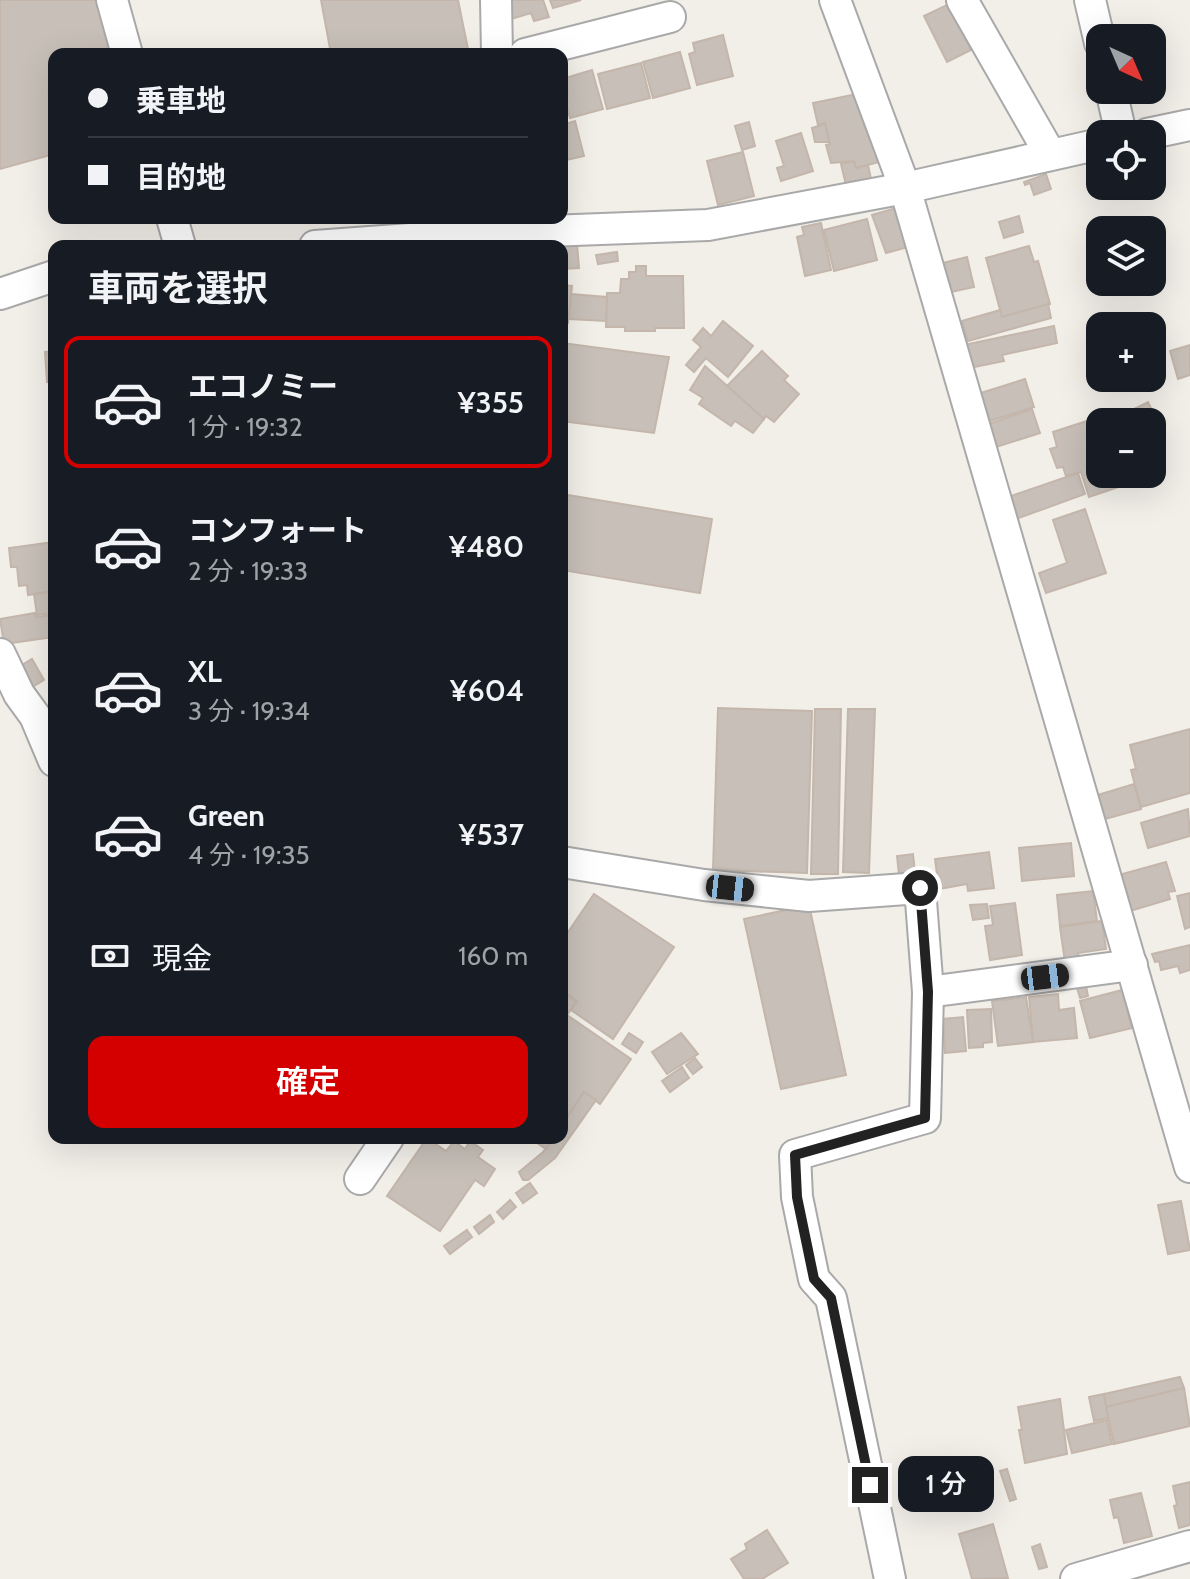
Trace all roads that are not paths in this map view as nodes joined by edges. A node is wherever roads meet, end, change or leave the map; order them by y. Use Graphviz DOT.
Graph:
graph roads {
  1 [pos="112,0"];
  2 [pos="496,0"];
  3 [pos="835,0"];
  4 [pos="962,0"];
  5 [pos="1090,0"];
  6 [pos="670,17"];
  7 [pos="1096,24"];
  8 [pos="125,48"];
  9 [pos="497,48"];
  10 [pos="549,48"];
  11 [pos="1190,125"];
  12 [pos="1166,130"];
  13 [pos="1086,147"];
  14 [pos="1050,154"];
  15 [pos="905,188"];
  16 [pos="493,232"];
  17 [pos="391,240"];
  18 [pos="48,278"];
  19 [pos="0,294"];
  20 [pos="0,654"];
  21 [pos="48,747"];
  22 [pos="568,863"];
  23 [pos="1132,965"];
  24 [pos="928,992"];
  25 [pos="384,1144"];
  26 [pos="1190,1167"];
  27 [pos="360,1179"];
  28 [pos="1190,1546"];
  29 [pos="890,1579"];
  30 [pos="1076,1579"];
  1 -- 8 [label="street"];
  2 -- 9 [label="street"];
  3 -- 15 [label="street"];
  4 -- 14 [label="street"];
  5 -- 7 [label="street"];
  6 -- 10 [label="street"];
  11 -- 12 [label="street"];
  13 -- 14 [label="street"];
  14 -- 15 [label="street"];
  15 -- 16 [label="street"];
  15 -- 23 [label="street"];
  16 -- 17 [label="street"];
  18 -- 19 [label="street"];
  20 -- 21 [label="street"];
  22 -- 24 [label="street"];
  23 -- 24 [label="street"];
  23 -- 26 [label="street"];
  24 -- 29 [label="street"];
  25 -- 27 [label="street"];
  28 -- 30 [label="street"];
}
